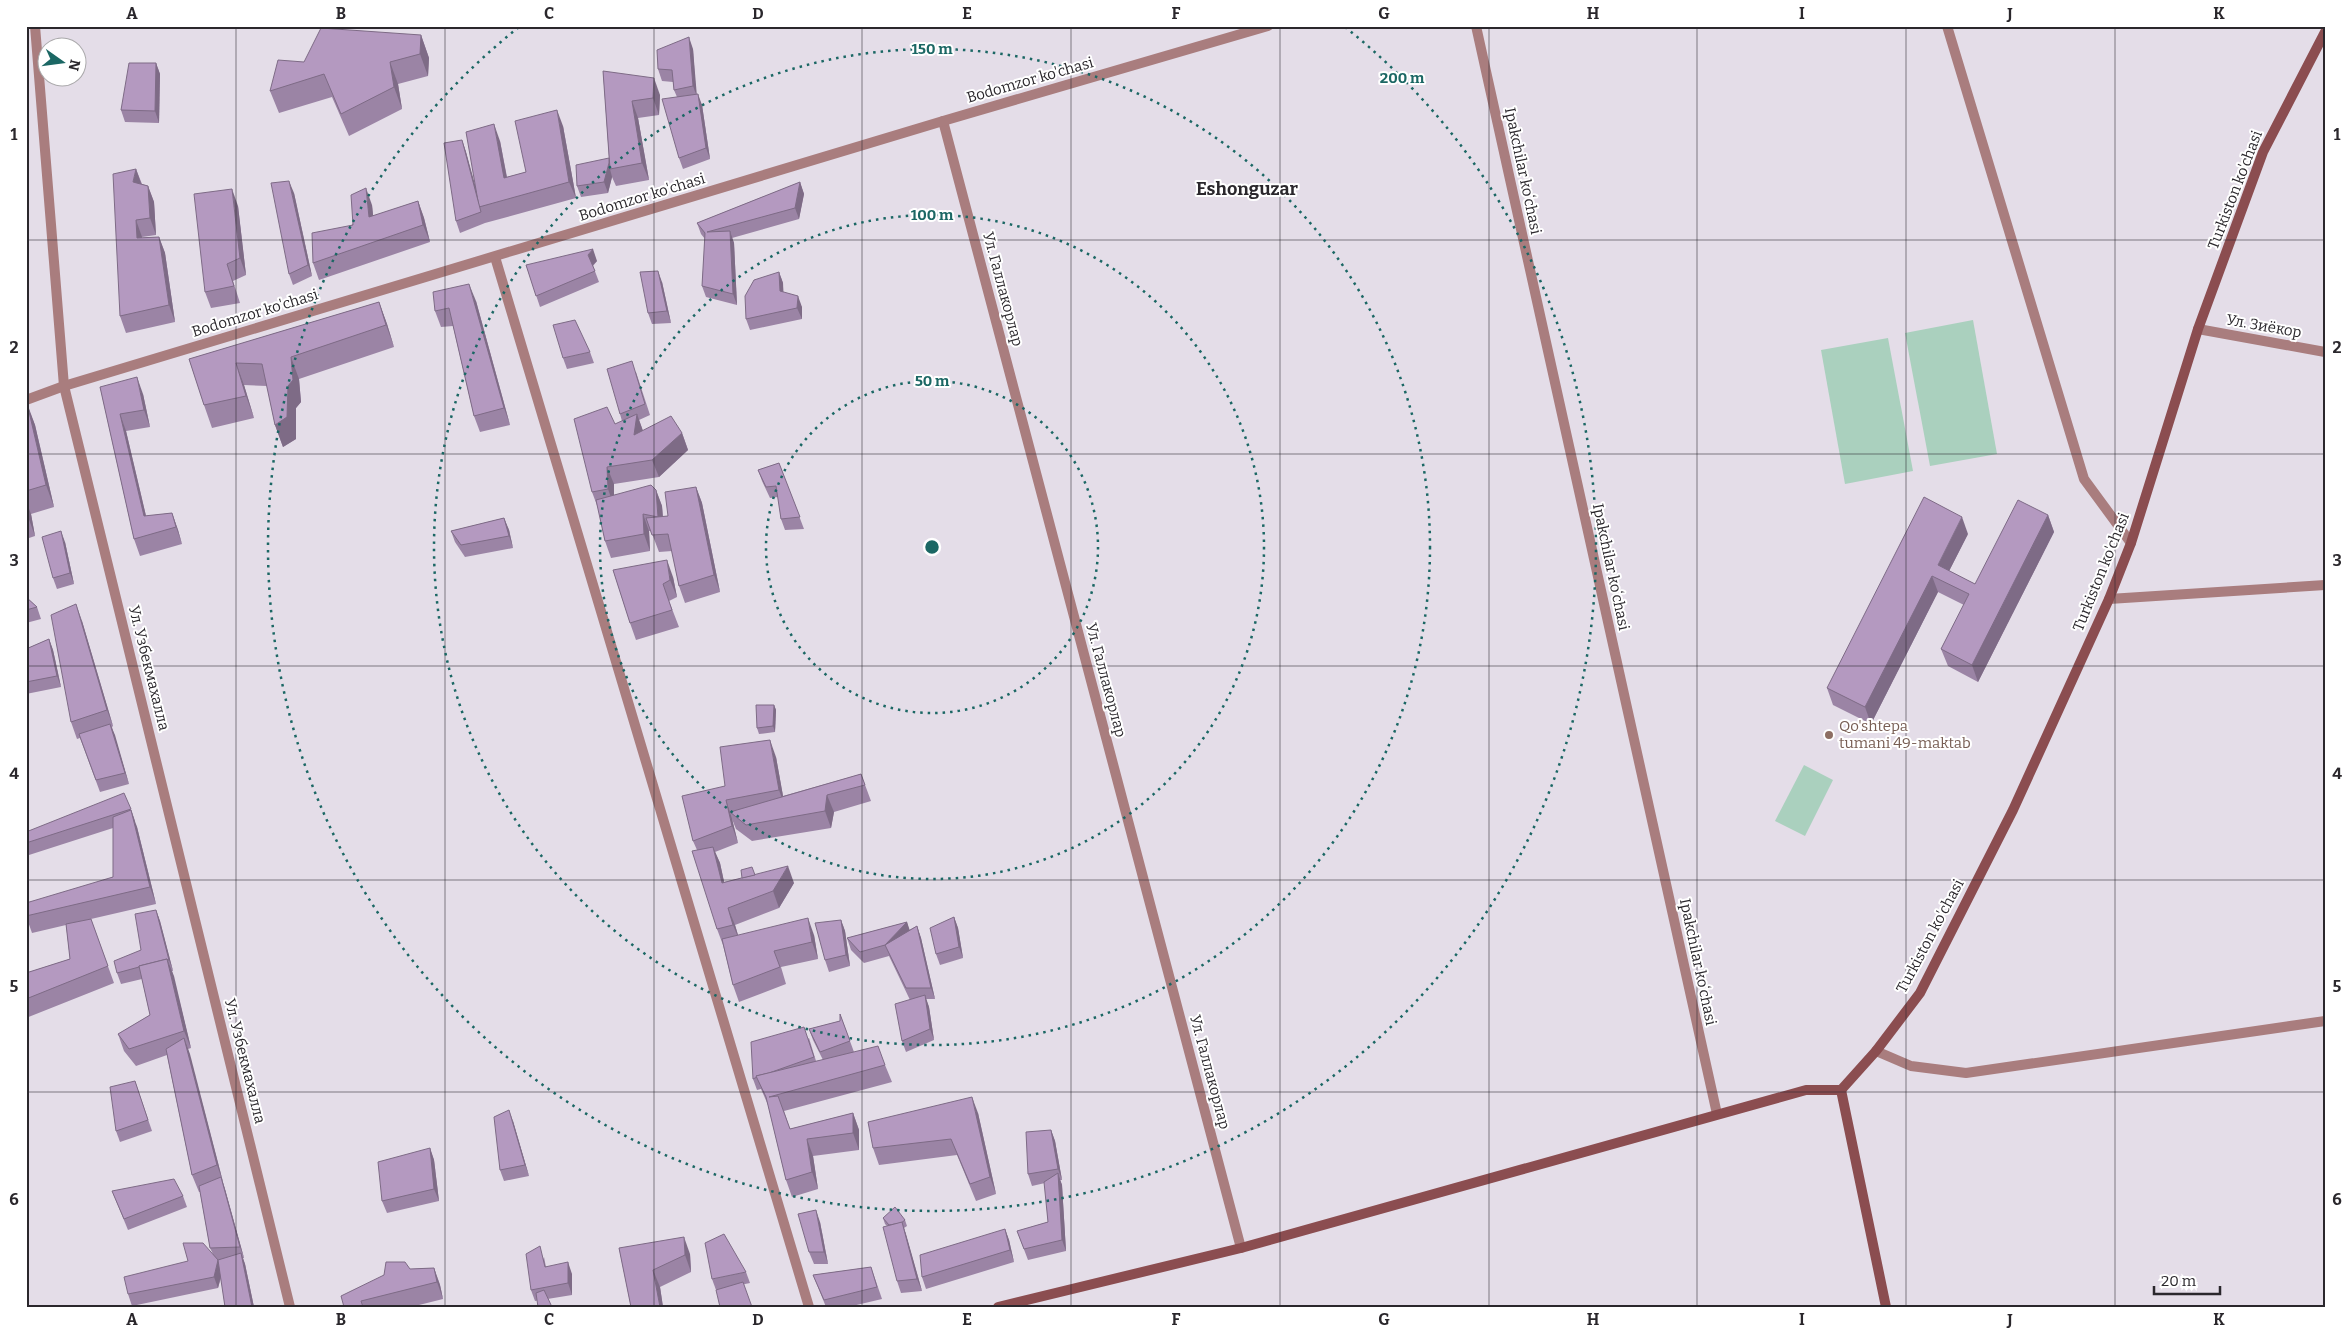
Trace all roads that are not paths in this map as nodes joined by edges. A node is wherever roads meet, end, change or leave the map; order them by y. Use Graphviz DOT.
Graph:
graph roads {
  1 [pos="35,26"];
  2 [pos="1268,26"];
  3 [pos="1476,26"];
  4 [pos="1947,26"];
  5 [pos="2325,32"];
  6 [pos="943,120"];
  7 [pos="495,257"];
  8 [pos="2198,329"];
  9 [pos="2325,352"];
  10 [pos="64,386"];
  11 [pos="26,400"];
  12 [pos="2131,543"];
  13 [pos="2325,585"];
  14 [pos="2109,599"];
  15 [pos="2325,1021"];
  16 [pos="1876,1051"];
  17 [pos="1841,1090"];
  18 [pos="1717,1114"];
  19 [pos="1240,1248"];
  20 [pos="290,1307"];
  21 [pos="809,1307"];
  22 [pos="998,1307"];
  23 [pos="1886,1307"];
  1 -- 10 [label="street, Ул. Узбекмахалла"];
  2 -- 6 [label="street, Bodomzor ko'chasi"];
  3 -- 18 [label="street, Ipakchilar koʻchasi"];
  4 -- 12 [label="street"];
  5 -- 8 [label="street, Turkiston ko'chasi"];
  6 -- 7 [label="street, Bodomzor ko'chasi"];
  6 -- 19 [label="street, Ул. Галлакорлар"];
  7 -- 10 [label="street, Bodomzor ko'chasi"];
  7 -- 21 [label="street"];
  8 -- 9 [label="street, Ул. Зиёкор"];
  8 -- 12 [label="street, Turkiston ko'chasi"];
  10 -- 11 [label="street, Bodomzor ko'chasi"];
  10 -- 20 [label="street, Ул. Узбекмахалла"];
  12 -- 14 [label="street, Turkiston ko'chasi"];
  13 -- 14 [label="street"];
  14 -- 16 [label="street, Turkiston ko'chasi"];
  15 -- 16 [label="street"];
  16 -- 17 [label="street, Turkiston ko'chasi"];
  17 -- 18 [label="street"];
  17 -- 23 [label="street"];
  18 -- 19 [label="street"];
  19 -- 22 [label="street"];
}
